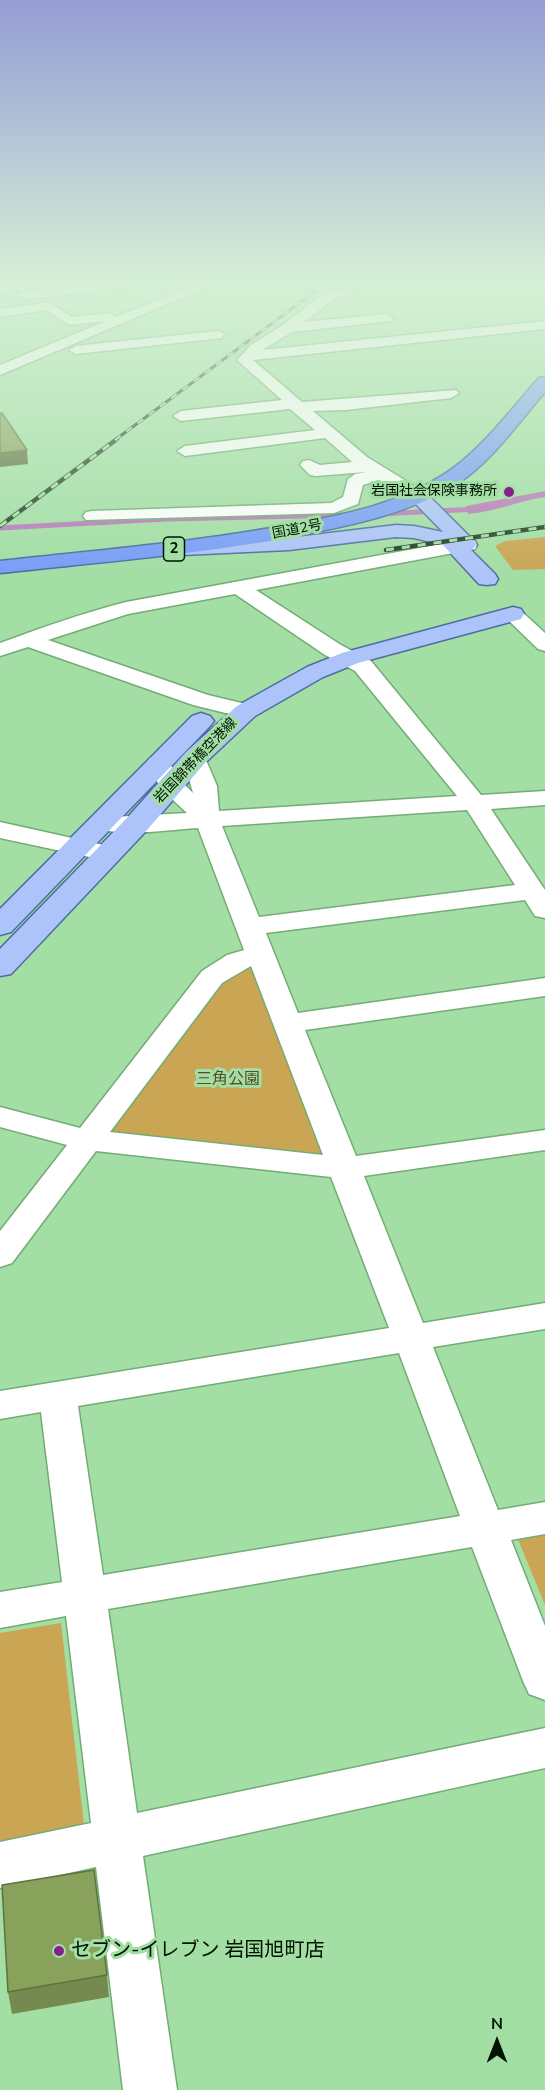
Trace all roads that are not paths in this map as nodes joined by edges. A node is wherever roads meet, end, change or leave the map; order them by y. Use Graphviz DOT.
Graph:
graph roads {
  1 [pos="267,382"];
  2 [pos="545,382"];
  3 [pos="451,393"];
  4 [pos="297,400"];
  5 [pos="181,416"];
  6 [pos="329,434"];
  7 [pos="309,465"];
  8 [pos="199,466"];
  9 [pos="375,470"];
  10 [pos="139,492"];
  11 [pos="430,507"];
  12 [pos="196,512"];
  13 [pos="92,516"];
  14 [pos="462,546"];
  15 [pos="166,550"];
  16 [pos="0,567"];
  17 [pos="238,587"];
  18 [pos="513,614"];
  19 [pos="25,639"];
  20 [pos="545,645"];
  21 [pos="0,650"];
  22 [pos="341,654"];
  23 [pos="220,705"];
  24 [pos="246,711"];
  25 [pos="195,758"];
  26 [pos="158,763"];
  27 [pos="171,785"];
  28 [pos="545,798"];
  29 [pos="474,802"];
  30 [pos="207,819"];
  31 [pos="102,823"];
  32 [pos="137,824"];
  33 [pos="0,830"];
  34 [pos="79,847"];
  35 [pos="108,853"];
  36 [pos="538,901"];
  37 [pos="0,926"];
  38 [pos="253,941"];
  39 [pos="0,967"];
  40 [pos="545,987"];
  41 [pos="286,1024"];
  42 [pos="0,1117"];
  43 [pos="87,1140"];
  44 [pos="545,1140"];
  45 [pos="346,1168"];
  46 [pos="0,1255"];
  47 [pos="545,1316"];
  48 [pos="412,1338"];
  49 [pos="58,1396"];
  50 [pos="0,1405"];
  51 [pos="545,1518"];
  52 [pos="485,1528"];
  53 [pos="83,1596"];
  54 [pos="0,1610"];
  55 [pos="545,1681"];
  56 [pos="545,1748"];
  57 [pos="118,1839"];
  58 [pos="0,1865"];
  59 [pos="150,2090"];
  1 -- 4 [label="street"];
  2 -- 11 [label="highway, 国道2号 / 2"];
  3 -- 4 [label="street"];
  4 -- 5 [label="street"];
  4 -- 6 [label="street"];
  6 -- 8 [label="street"];
  6 -- 9 [label="street"];
  7 -- 9 [label="street"];
  9 -- 11 [label="street"];
  9 -- 12 [label="street"];
  10 -- 12 [label="street"];
  11 -- 14 [label="main road"];
  11 -- 15 [label="highway, 国道2号 / 2"];
  12 -- 13 [label="street"];
  14 -- 15 [label="main road"];
  14 -- 17 [label="street"];
  14 -- 18 [label="main road"];
  15 -- 16 [label="highway, 国道2号 / 2"];
  17 -- 19 [label="street"];
  17 -- 22 [label="street"];
  18 -- 20 [label="street"];
  18 -- 22 [label="main road, 岩国錦帯橋空港線"];
  19 -- 21 [label="street"];
  19 -- 23 [label="street"];
  22 -- 23 [label="main road, 岩国錦帯橋空港線"];
  22 -- 24 [label="main road, 岩国錦帯橋空港線"];
  22 -- 29 [label="street"];
  23 -- 24 [label="street"];
  23 -- 26 [label="main road, 岩国錦帯橋空港線"];
  24 -- 25 [label="main road, 岩国錦帯橋空港線"];
  25 -- 27 [label="main road, 岩国錦帯橋空港線"];
  25 -- 30 [label="street"];
  26 -- 27 [label="street"];
  26 -- 31 [label="main road, 岩国錦帯橋空港線"];
  27 -- 30 [label="street"];
  27 -- 32 [label="main road, 岩国錦帯橋空港線"];
  28 -- 29 [label="street"];
  29 -- 30 [label="street"];
  29 -- 36 [label="street"];
  30 -- 32 [label="street"];
  30 -- 38 [label="street"];
  31 -- 32 [label="street"];
  31 -- 34 [label="main road, 岩国錦帯橋空港線"];
  32 -- 35 [label="main road, 岩国錦帯橋空港線"];
  33 -- 34 [label="street"];
  34 -- 35 [label="street"];
  34 -- 37 [label="main road, 岩国錦帯橋空港線"];
  35 -- 39 [label="main road, 岩国錦帯橋空港線"];
  36 -- 38 [label="street"];
  38 -- 41 [label="street"];
  38 -- 43 [label="street"];
  40 -- 41 [label="street"];
  41 -- 45 [label="street"];
  42 -- 43 [label="street"];
  43 -- 45 [label="street"];
  43 -- 46 [label="street"];
  44 -- 45 [label="street"];
  45 -- 48 [label="street"];
  47 -- 48 [label="street"];
  48 -- 49 [label="street"];
  48 -- 52 [label="street"];
  49 -- 50 [label="street"];
  49 -- 53 [label="street"];
  51 -- 52 [label="street"];
  52 -- 53 [label="street"];
  52 -- 55 [label="street"];
  53 -- 54 [label="street"];
  53 -- 57 [label="street"];
  56 -- 57 [label="street"];
  57 -- 58 [label="street"];
  57 -- 59 [label="street"];
}
